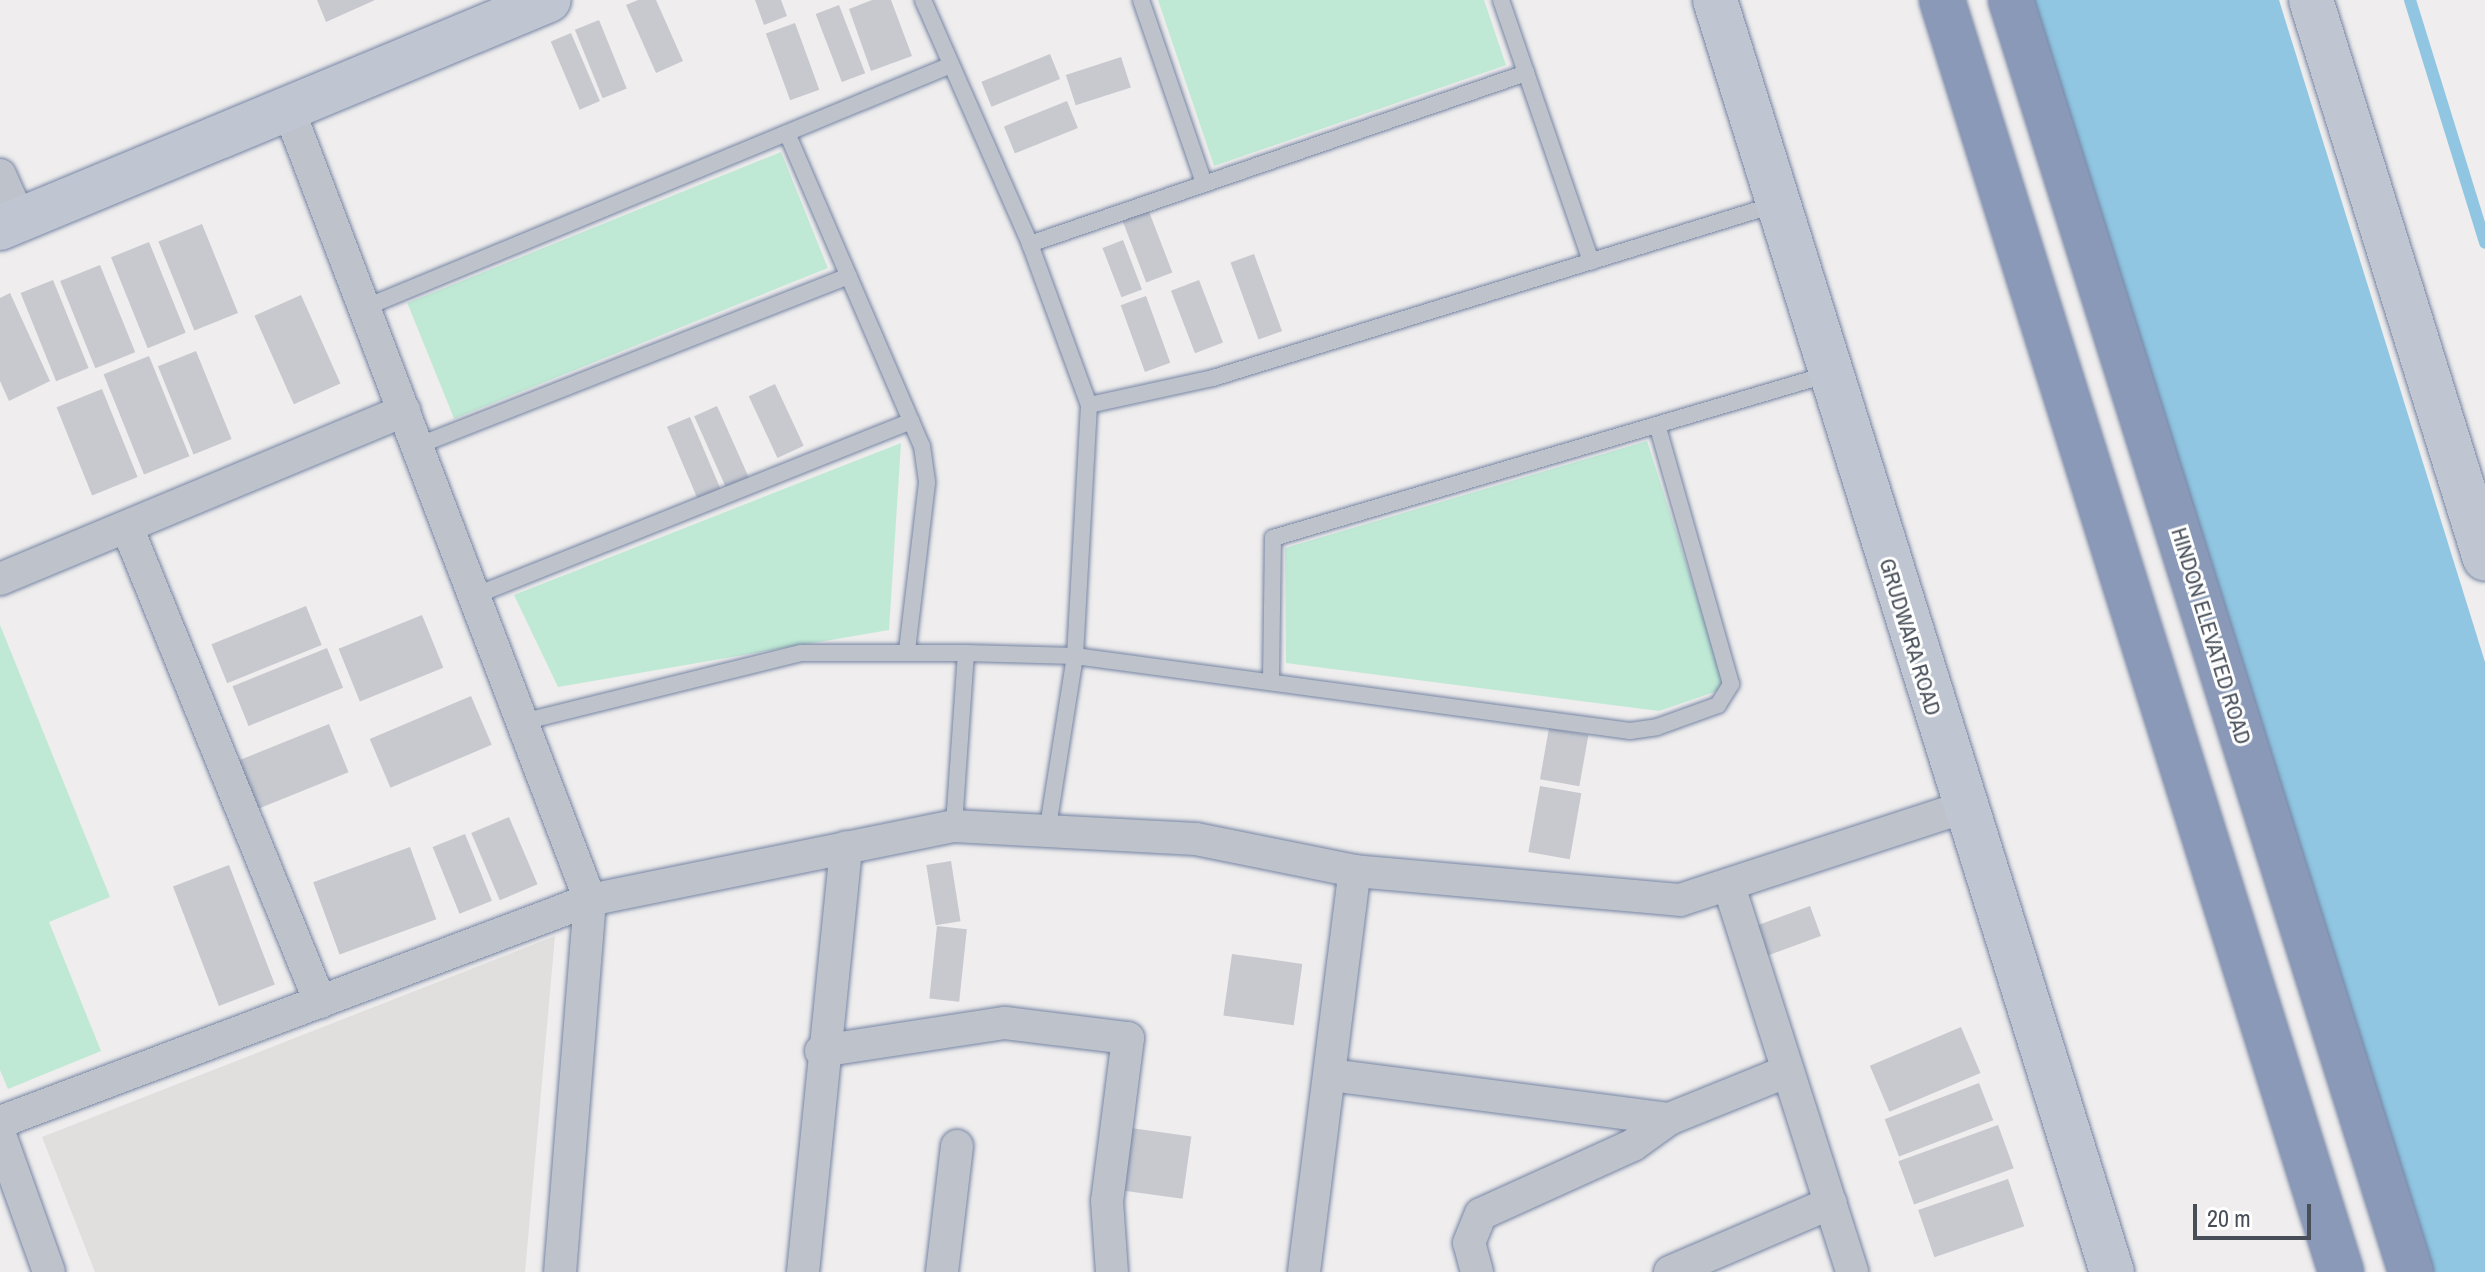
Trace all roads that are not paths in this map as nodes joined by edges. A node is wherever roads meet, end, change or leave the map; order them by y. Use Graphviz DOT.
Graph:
graph roads {
  1 [pos="549,0"];
  2 [pos="923,0"];
  3 [pos="1141,0"];
  4 [pos="1501,0"];
  5 [pos="1715,0"];
  6 [pos="1942,0"];
  7 [pos="2011,0"];
  8 [pos="2311,0"];
  9 [pos="951,65"];
  10 [pos="1526,73"];
  11 [pos="288,108"];
  12 [pos="787,133"];
  13 [pos="0,175"];
  14 [pos="1204,183"];
  15 [pos="1777,204"];
  16 [pos="10,224"];
  17 [pos="1030,244"];
  18 [pos="1591,262"];
  19 [pos="849,276"];
  20 [pos="364,308"];
  21 [pos="1829,374"];
  22 [pos="1089,405"];
  23 [pos="404,411"];
  24 [pos="911,421"];
  25 [pos="1657,425"];
  26 [pos="417,446"];
  27 [pos="127,527"];
  28 [pos="2485,559"];
  29 [pos="0,579"];
  30 [pos="474,596"];
  31 [pos="907,651"];
  32 [pos="966,653"];
  33 [pos="1075,656"];
  34 [pos="1271,680"];
  35 [pos="522,722"];
  36 [pos="1964,807"];
  37 [pos="954,826"];
  38 [pos="1048,826"];
  39 [pos="846,847"];
  40 [pos="1355,871"];
  41 [pos="1730,889"];
  42 [pos="590,900"];
  43 [pos="320,1002"];
  44 [pos="821,1051"];
  45 [pos="1788,1071"];
  46 [pos="1330,1075"];
  47 [pos="1669,1119"];
  48 [pos="0,1122"];
  49 [pos="0,1135"];
  50 [pos="957,1146"];
  51 [pos="1831,1203"];
  52 [pos="49,1272"];
  53 [pos="560,1272"];
  54 [pos="803,1272"];
  55 [pos="942,1272"];
  56 [pos="1112,1272"];
  57 [pos="1304,1272"];
  58 [pos="1477,1272"];
  59 [pos="1670,1272"];
  60 [pos="1852,1272"];
  61 [pos="2112,1272"];
  62 [pos="2341,1272"];
  63 [pos="2411,1272"];
  1 -- 11 [label="street"];
  2 -- 9 [label="lane"];
  3 -- 14 [label="lane"];
  4 -- 10 [label="lane"];
  5 -- 15 [label="street, GRUDWARA ROAD"];
  6 -- 62 [label="highway"];
  7 -- 63 [label="highway, HINDON ELEVATED ROAD"];
  8 -- 28 [label="street"];
  9 -- 12 [label="lane"];
  9 -- 17 [label="lane"];
  10 -- 14 [label="lane"];
  10 -- 18 [label="lane"];
  11 -- 16 [label="street"];
  11 -- 20 [label="street"];
  12 -- 19 [label="lane"];
  12 -- 20 [label="lane"];
  13 -- 16 [label="street"];
  14 -- 17 [label="lane"];
  15 -- 18 [label="lane"];
  15 -- 21 [label="street, GRUDWARA ROAD"];
  17 -- 22 [label="lane"];
  18 -- 22 [label="lane"];
  19 -- 24 [label="lane"];
  19 -- 26 [label="lane"];
  20 -- 23 [label="street"];
  21 -- 25 [label="lane"];
  21 -- 36 [label="street, GRUDWARA ROAD"];
  22 -- 33 [label="lane"];
  23 -- 26 [label="street"];
  23 -- 27 [label="street"];
  24 -- 30 [label="lane"];
  24 -- 31 [label="lane"];
  25 -- 34 [label="lane"];
  25 -- 34 [label="lane"];
  26 -- 30 [label="street"];
  27 -- 29 [label="street"];
  27 -- 43 [label="street"];
  30 -- 35 [label="street"];
  31 -- 32 [label="lane"];
  31 -- 35 [label="lane"];
  32 -- 33 [label="lane"];
  32 -- 37 [label="lane"];
  33 -- 34 [label="lane"];
  33 -- 38 [label="lane"];
  35 -- 42 [label="street"];
  36 -- 41 [label="street"];
  36 -- 61 [label="street, GRUDWARA ROAD"];
  37 -- 38 [label="street"];
  37 -- 39 [label="street"];
  38 -- 40 [label="street"];
  39 -- 42 [label="street"];
  39 -- 44 [label="street"];
  40 -- 41 [label="street"];
  40 -- 46 [label="street"];
  41 -- 45 [label="street"];
  42 -- 43 [label="street"];
  42 -- 53 [label="street"];
  43 -- 48 [label="street"];
  44 -- 54 [label="street"];
  44 -- 56 [label="street"];
  45 -- 47 [label="street"];
  45 -- 51 [label="street"];
  46 -- 47 [label="street"];
  46 -- 57 [label="street"];
  47 -- 58 [label="street"];
  49 -- 52 [label="street"];
  50 -- 55 [label="street"];
  51 -- 59 [label="street"];
  51 -- 60 [label="street"];
}
